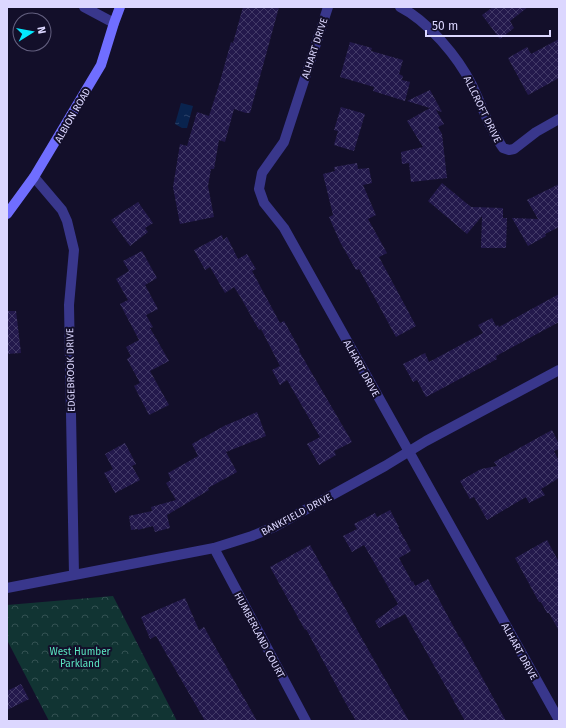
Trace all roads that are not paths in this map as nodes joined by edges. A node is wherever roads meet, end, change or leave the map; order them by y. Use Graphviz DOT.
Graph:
graph roads {
  1 [pos="84,7"];
  2 [pos="120,7"];
  3 [pos="328,7"];
  4 [pos="400,7"];
  5 [pos="114,23"];
  6 [pos="559,119"];
  7 [pos="34,177"];
  8 [pos="7,214"];
  9 [pos="559,370"];
  10 [pos="409,450"];
  11 [pos="214,548"];
  12 [pos="74,575"];
  13 [pos="7,588"];
  14 [pos="559,720"];
  15 [pos="306,721"];
  1 -- 5 [label="street"];
  2 -- 5 [label="main road, ALBION ROAD"];
  3 -- 10 [label="street, ALHART DRIVE"];
  4 -- 6 [label="street, ALLCROFT DRIVE"];
  5 -- 7 [label="main road, ALBION ROAD"];
  7 -- 8 [label="main road, ALBION ROAD"];
  7 -- 12 [label="street, EDGEBROOK DRIVE"];
  9 -- 10 [label="street, BANKFIELD DRIVE"];
  10 -- 11 [label="street, BANKFIELD DRIVE"];
  10 -- 14 [label="street, ALHART DRIVE"];
  11 -- 12 [label="street, BANKFIELD DRIVE"];
  11 -- 15 [label="street, HUMBERLAND COURT"];
  12 -- 13 [label="street, BANKFIELD DRIVE"];
}
